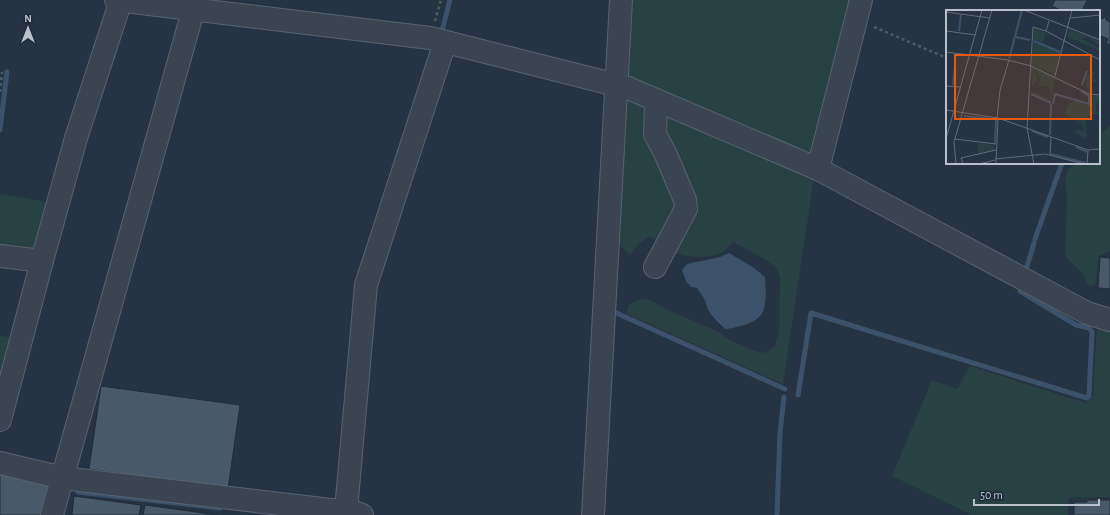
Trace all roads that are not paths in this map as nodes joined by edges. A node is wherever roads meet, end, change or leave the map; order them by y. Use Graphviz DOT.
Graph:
graph roads {
  1 [pos="119,0"];
  2 [pos="621,0"];
  3 [pos="195,5"];
  4 [pos="859,10"];
  5 [pos="445,42"];
  6 [pos="617,84"];
  7 [pos="656,100"];
  8 [pos="818,169"];
  9 [pos="0,256"];
  10 [pos="42,261"];
  11 [pos="655,268"];
  12 [pos="1110,320"];
  13 [pos="0,420"];
  14 [pos="0,463"];
  15 [pos="63,478"];
  16 [pos="351,513"];
  17 [pos="52,515"];
  18 [pos="593,515"];
  1 -- 3 [label="street"];
  1 -- 10 [label="street"];
  2 -- 6 [label="street"];
  3 -- 5 [label="street"];
  3 -- 15 [label="street"];
  4 -- 8 [label="street"];
  5 -- 6 [label="street"];
  5 -- 16 [label="street"];
  6 -- 7 [label="street"];
  6 -- 18 [label="street"];
  7 -- 8 [label="street"];
  7 -- 11 [label="street"];
  8 -- 12 [label="street"];
  9 -- 10 [label="street"];
  10 -- 13 [label="street"];
  14 -- 15 [label="street"];
  15 -- 16 [label="street"];
  15 -- 17 [label="street"];
}
